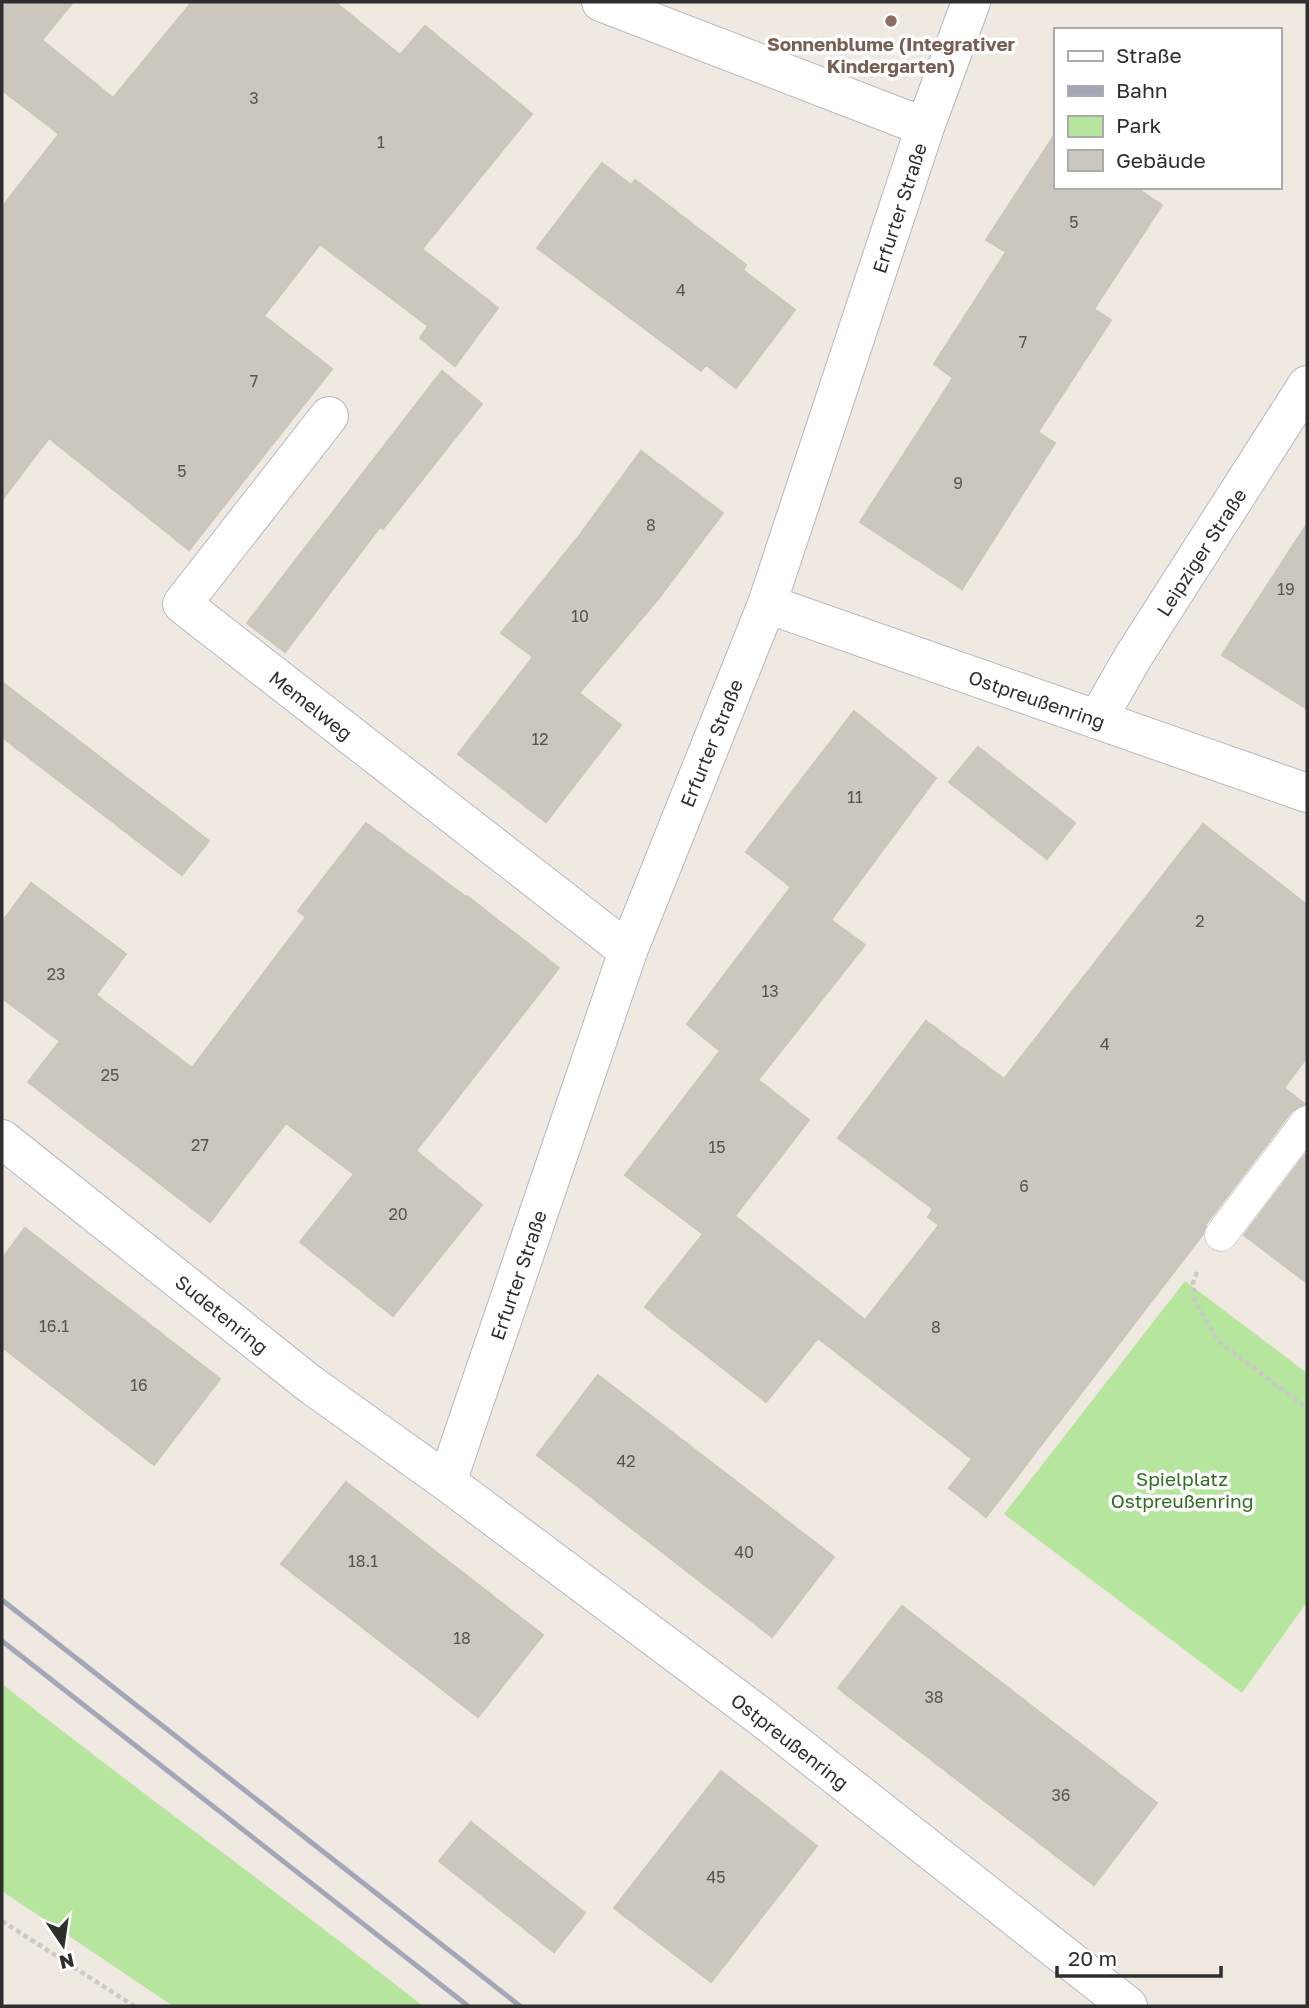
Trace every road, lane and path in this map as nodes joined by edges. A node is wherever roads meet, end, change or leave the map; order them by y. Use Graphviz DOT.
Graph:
graph roads {
  1 [pos="601,2"];
  2 [pos="971,2"];
  3 [pos="925,127"];
  4 [pos="1307,385"];
  5 [pos="329,416"];
  6 [pos="767,604"];
  7 [pos="1097,720"];
  8 [pos="1307,793"];
  9 [pos="628,950"];
  10 [pos="1307,1122"];
  11 [pos="2,1139"];
  12 [pos="1221,1235"];
  13 [pos="1307,1408"];
  14 [pos="447,1482"];
  15 [pos="2,1921"];
  16 [pos="134,2006"];
  17 [pos="1128,2006"];
  1 -- 3 [label="street"];
  2 -- 3 [label="street, Erfurter Straße"];
  3 -- 6 [label="street, Erfurter Straße"];
  4 -- 7 [label="street, Leipziger Straße"];
  5 -- 9 [label="street, Memelweg"];
  6 -- 7 [label="street, Ostpreußenring"];
  6 -- 9 [label="street, Erfurter Straße"];
  7 -- 8 [label="street, Ostpreußenring"];
  9 -- 14 [label="street, Erfurter Straße"];
  10 -- 12 [label="lane"];
  11 -- 14 [label="street, Sudetenring"];
  12 -- 13 [label="path"];
  14 -- 17 [label="street, Ostpreußenring"];
  15 -- 16 [label="path"];
}
